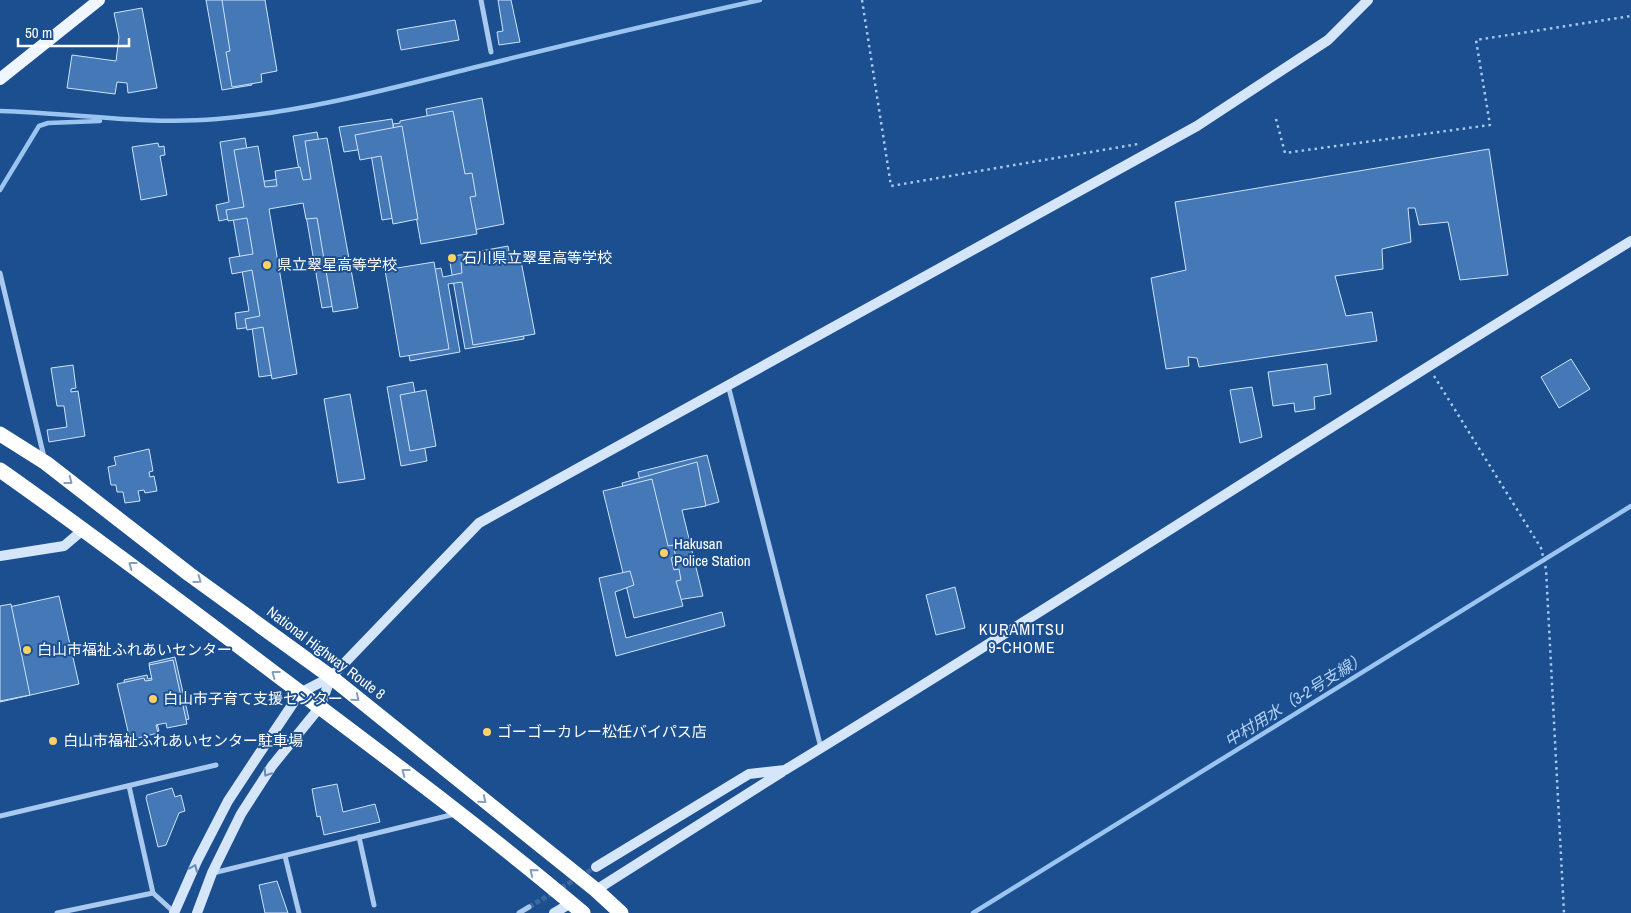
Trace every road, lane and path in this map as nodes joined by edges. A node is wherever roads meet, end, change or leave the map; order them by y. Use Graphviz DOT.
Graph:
graph roads {
  1 [pos="99,0"];
  2 [pos="481,0"];
  3 [pos="862,0"];
  4 [pos="1368,0"];
  5 [pos="1631,16"];
  6 [pos="491,52"];
  7 [pos="0,79"];
  8 [pos="1276,119"];
  9 [pos="1144,143"];
  10 [pos="1631,241"];
  11 [pos="0,272"];
  12 [pos="1427,365"];
  13 [pos="728,385"];
  14 [pos="0,434"];
  15 [pos="46,463"];
  16 [pos="0,470"];
  17 [pos="84,529"];
  18 [pos="0,556"];
  19 [pos="331,677"];
  20 [pos="300,693"];
  21 [pos="320,707"];
  22 [pos="821,748"];
  23 [pos="216,765"];
  24 [pos="785,770"];
  25 [pos="130,786"];
  26 [pos="459,813"];
  27 [pos="0,816"];
  28 [pos="359,837"];
  29 [pos="285,856"];
  30 [pos="596,867"];
  31 [pos="212,873"];
  32 [pos="596,890"];
  33 [pos="153,892"];
  34 [pos="571,903"];
  35 [pos="374,905"];
  36 [pos="529,907"];
  37 [pos="57,913"];
  38 [pos="174,913"];
  39 [pos="197,913"];
  40 [pos="299,913"];
  41 [pos="519,913"];
  42 [pos="554,913"];
  43 [pos="583,913"];
  44 [pos="621,913"];
  45 [pos="1564,913"];
  1 -- 7 [label="main road"];
  2 -- 6 [label="street"];
  3 -- 9 [label="path"];
  4 -- 13 [label="street"];
  5 -- 8 [label="path"];
  10 -- 12 [label="street"];
  11 -- 15 [label="street"];
  12 -- 22 [label="street"];
  12 -- 45 [label="path"];
  13 -- 19 [label="street"];
  13 -- 22 [label="street"];
  14 -- 15 [label="highway, National Highway Route 8"];
  15 -- 19 [label="highway, National Highway Route 8, one-way"];
  16 -- 17 [label="highway"];
  17 -- 18 [label="street"];
  20 -- 17 [label="highway, one-way"];
  19 -- 20 [label="street"];
  19 -- 21 [label="street"];
  19 -- 32 [label="highway, National Highway Route 8, one-way"];
  20 -- 21 [label="highway"];
  38 -- 20 [label="street, one-way"];
  26 -- 21 [label="highway, one-way"];
  21 -- 31 [label="street, one-way"];
  22 -- 24 [label="street"];
  23 -- 25 [label="street"];
  24 -- 30 [label="street"];
  24 -- 32 [label="street"];
  25 -- 27 [label="street"];
  25 -- 33 [label="street"];
  26 -- 28 [label="street"];
  34 -- 26 [label="highway, one-way"];
  28 -- 29 [label="street"];
  28 -- 35 [label="street"];
  29 -- 31 [label="street"];
  29 -- 40 [label="street"];
  31 -- 39 [label="street"];
  32 -- 44 [label="highway, National Highway Route 8"];
  33 -- 37 [label="street"];
  33 -- 38 [label="street"];
  34 -- 42 [label="street"];
  34 -- 43 [label="highway"];
  36 -- 41 [label="street"];
}
